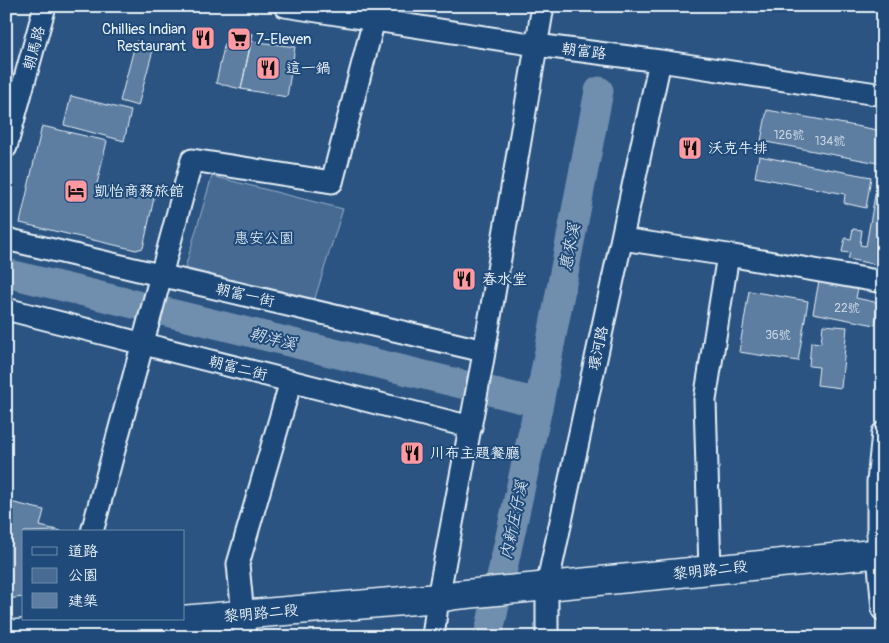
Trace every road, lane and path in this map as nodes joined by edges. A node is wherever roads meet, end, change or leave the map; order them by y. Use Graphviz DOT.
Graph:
graph roads {
  1 [pos="45,6"];
  2 [pos="285,6"];
  3 [pos="543,6"];
  4 [pos="308,8"];
  5 [pos="374,20"];
  6 [pos="536,45"];
  7 [pos="660,61"];
  8 [pos="883,95"];
  9 [pos="6,147"];
  10 [pos="6,239"];
  11 [pos="622,240"];
  12 [pos="728,255"];
  13 [pos="161,275"];
  14 [pos="883,282"];
  15 [pos="6,309"];
  16 [pos="142,343"];
  17 [pos="483,357"];
  18 [pos="291,381"];
  19 [pos="471,421"];
  20 [pos="883,433"];
  21 [pos="93,530"];
  22 [pos="880,553"];
  23 [pos="710,570"];
  24 [pos="542,587"];
  25 [pos="447,596"];
  26 [pos="883,610"];
  27 [pos="244,626"];
  28 [pos="73,628"];
  29 [pos="6,634"];
  30 [pos="433,637"];
  31 [pos="547,637"];
  1 -- 9 [label="street, 朝馬路"];
  2 -- 4 [label="street, 朝富路"];
  3 -- 6 [label="street"];
  4 -- 5 [label="street, 朝富路"];
  5 -- 6 [label="street, 朝富路"];
  5 -- 13 [label="street"];
  6 -- 7 [label="street, 朝富路"];
  6 -- 17 [label="street"];
  7 -- 8 [label="street, 朝富路"];
  7 -- 11 [label="street, 環河路"];
  10 -- 13 [label="street, 朝富一街"];
  11 -- 12 [label="street"];
  11 -- 24 [label="street, 環河路"];
  12 -- 14 [label="street"];
  12 -- 23 [label="street"];
  13 -- 16 [label="street"];
  13 -- 17 [label="street, 朝富一街"];
  15 -- 16 [label="street, 朝富二街"];
  16 -- 18 [label="street, 朝富二街"];
  16 -- 21 [label="street"];
  17 -- 19 [label="street"];
  18 -- 19 [label="street, 朝富二街"];
  18 -- 27 [label="street"];
  19 -- 25 [label="street"];
  20 -- 22 [label="street"];
  22 -- 23 [label="main road, 黎明路二段"];
  22 -- 26 [label="street"];
  23 -- 24 [label="main road, 黎明路二段"];
  24 -- 25 [label="main road, 黎明路二段"];
  24 -- 31 [label="street, 環河路"];
  25 -- 27 [label="main road, 黎明路二段"];
  25 -- 30 [label="street"];
  27 -- 28 [label="main road, 黎明路二段"];
  28 -- 29 [label="main road, 黎明路二段"];
}
